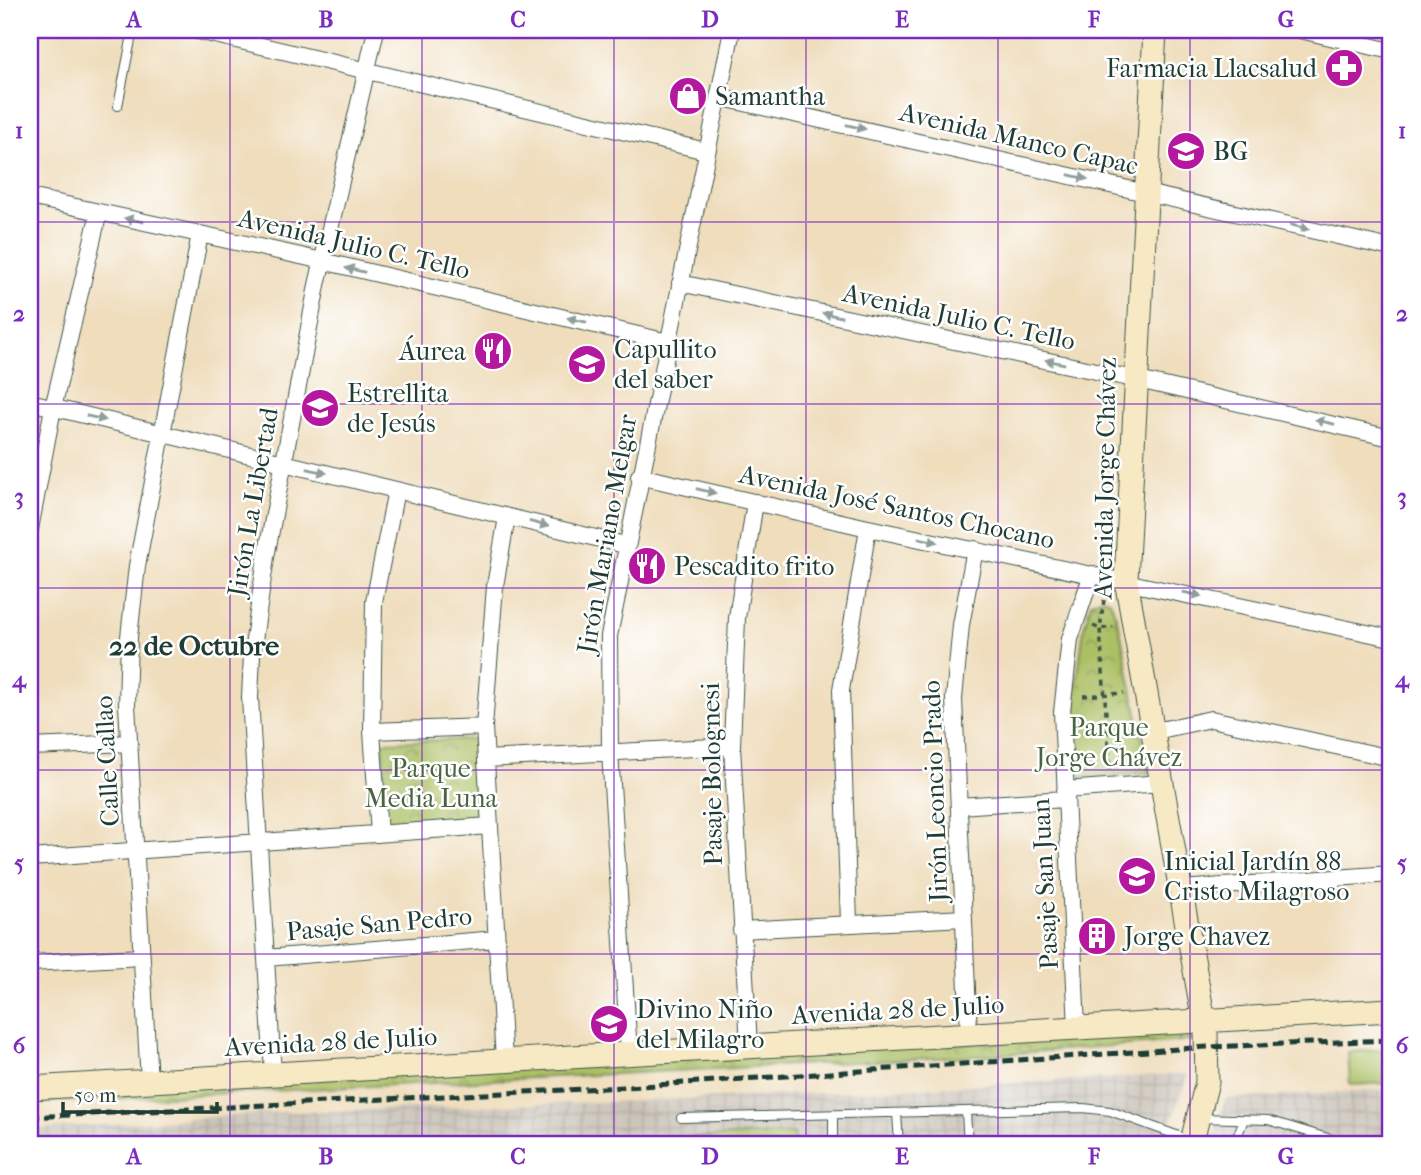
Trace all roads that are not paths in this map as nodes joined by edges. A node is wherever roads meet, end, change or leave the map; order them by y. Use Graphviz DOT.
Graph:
graph roads {
  1 [pos="133,30"];
  2 [pos="194,30"];
  3 [pos="376,30"];
  4 [pos="732,30"];
  5 [pos="1155,30"];
  6 [pos="1300,30"];
  7 [pos="1391,51"];
  8 [pos="367,70"];
  9 [pos="718,97"];
  10 [pos="118,106"];
  11 [pos="706,151"];
  12 [pos="1146,192"];
  13 [pos="30,197"];
  14 [pos="99,212"];
  15 [pos="200,234"];
  16 [pos="1391,248"];
  17 [pos="322,261"];
  18 [pos="680,283"];
  19 [pos="668,342"];
  20 [pos="1134,379"];
  21 [pos="30,402"];
  22 [pos="54,408"];
  23 [pos="160,433"];
  24 [pos="1391,438"];
  25 [pos="285,463"];
  26 [pos="639,476"];
  27 [pos="396,490"];
  28 [pos="755,502"];
  29 [pos="507,517"];
  30 [pos="868,528"];
  31 [pos="30,529"];
  32 [pos="625,545"];
  33 [pos="975,549"];
  34 [pos="1108,577"];
  35 [pos="1391,638"];
  36 [pos="484,727"];
  37 [pos="372,731"];
  38 [pos="1151,732"];
  39 [pos="130,743"];
  40 [pos="732,746"];
  41 [pos="30,747"];
  42 [pos="610,752"];
  43 [pos="1391,758"];
  44 [pos="486,759"];
  45 [pos="1162,783"];
  46 [pos="1065,795"];
  47 [pos="959,806"];
  48 [pos="490,827"];
  49 [pos="379,834"];
  50 [pos="258,844"];
  51 [pos="136,850"];
  52 [pos="30,858"];
  53 [pos="1391,874"];
  54 [pos="1181,889"];
  55 [pos="964,918"];
  56 [pos="849,923"];
  57 [pos="741,930"];
  58 [pos="496,939"];
  59 [pos="142,957"];
  60 [pos="266,958"];
  61 [pos="30,963"];
  62 [pos="1391,1010"];
  63 [pos="1203,1021"];
  64 [pos="1077,1028"];
  65 [pos="969,1034"];
  66 [pos="749,1046"];
  67 [pos="629,1053"];
  68 [pos="504,1060"];
  69 [pos="273,1073"];
  70 [pos="149,1080"];
  71 [pos="30,1088"];
  72 [pos="967,1112"];
  73 [pos="897,1113"];
  74 [pos="833,1115"];
  75 [pos="681,1118"];
  76 [pos="1200,1118"];
  77 [pos="1244,1119"];
  78 [pos="1192,1143"];
  79 [pos="833,1145"];
  80 [pos="899,1145"];
  81 [pos="968,1145"];
  82 [pos="1234,1145"];
  83 [pos="1351,1145"];
  1 -- 10 [label="lane"];
  2 -- 8 [label="street"];
  3 -- 8 [label="street, Jirón La Libertad"];
  4 -- 9 [label="street, Jirón Mariano Melgar"];
  5 -- 12 [label="street, Avenida Jorge Chávez"];
  6 -- 7 [label="street"];
  8 -- 11 [label="street"];
  8 -- 17 [label="street, Jirón La Libertad"];
  9 -- 11 [label="street, Jirón Mariano Melgar"];
  9 -- 12 [label="street, Avenida Manco Capac, one-way"];
  11 -- 18 [label="street, Jirón Mariano Melgar"];
  12 -- 16 [label="street, Avenida Manco Capac, one-way"];
  12 -- 20 [label="street, Avenida Jorge Chávez"];
  13 -- 14 [label="street, Avenida Julio C. Tello"];
  15 -- 14 [label="street, Avenida Julio C. Tello, one-way"];
  14 -- 22 [label="street"];
  15 -- 17 [label="street, Avenida Julio C. Tello"];
  15 -- 23 [label="street, Calle Callao"];
  19 -- 17 [label="street, Avenida Julio C. Tello, one-way"];
  17 -- 25 [label="street, Jirón La Libertad"];
  18 -- 19 [label="street, Jirón Mariano Melgar"];
  20 -- 18 [label="street, Avenida Julio C. Tello, one-way"];
  19 -- 26 [label="street, Jirón Mariano Melgar"];
  24 -- 20 [label="street, Avenida Julio C. Tello, one-way"];
  20 -- 34 [label="street, Avenida Jorge Chávez"];
  21 -- 22 [label="street"];
  22 -- 23 [label="street, one-way"];
  22 -- 31 [label="street"];
  23 -- 25 [label="street"];
  23 -- 39 [label="street, Calle Callao"];
  25 -- 27 [label="street, one-way"];
  25 -- 50 [label="street, Jirón La Libertad"];
  26 -- 28 [label="street, Avenida José Santos Chocano, one-way"];
  26 -- 32 [label="street, Jirón Mariano Melgar"];
  27 -- 29 [label="street"];
  27 -- 37 [label="street"];
  28 -- 30 [label="street, Avenida José Santos Chocano"];
  28 -- 40 [label="street, Pasaje Bolognesi"];
  29 -- 32 [label="street, one-way"];
  29 -- 36 [label="street"];
  30 -- 33 [label="street, Avenida José Santos Chocano, one-way"];
  30 -- 56 [label="street"];
  32 -- 42 [label="street, Jirón Mariano Melgar"];
  33 -- 34 [label="street, Avenida José Santos Chocano"];
  33 -- 47 [label="street, Jirón Leoncio Prado"];
  34 -- 35 [label="street, Avenida José Santos Chocano, one-way"];
  34 -- 38 [label="street, Avenida Jorge Chávez"];
  34 -- 46 [label="street, Pasaje San Juan"];
  36 -- 37 [label="street"];
  36 -- 44 [label="street"];
  37 -- 49 [label="street"];
  38 -- 43 [label="street"];
  38 -- 45 [label="street, Avenida Jorge Chávez"];
  39 -- 41 [label="street"];
  39 -- 51 [label="street, Calle Callao"];
  40 -- 42 [label="street"];
  40 -- 57 [label="street, Pasaje Bolognesi"];
  42 -- 44 [label="street"];
  42 -- 67 [label="street, Jirón Mariano Melgar"];
  44 -- 48 [label="street"];
  45 -- 46 [label="street"];
  45 -- 54 [label="street, Avenida Jorge Chávez"];
  46 -- 47 [label="street"];
  46 -- 64 [label="street, Pasaje San Juan"];
  47 -- 55 [label="street, Jirón Leoncio Prado"];
  48 -- 49 [label="street"];
  48 -- 58 [label="street"];
  49 -- 50 [label="street"];
  50 -- 51 [label="street"];
  50 -- 60 [label="street, Jirón La Libertad"];
  51 -- 52 [label="street"];
  51 -- 59 [label="street, Calle Callao"];
  53 -- 54 [label="street"];
  54 -- 63 [label="street, Avenida Jorge Chávez"];
  55 -- 56 [label="street"];
  55 -- 65 [label="street, Jirón Leoncio Prado"];
  56 -- 57 [label="street"];
  57 -- 66 [label="street, Pasaje Bolognesi"];
  58 -- 60 [label="street, Pasaje San Pedro"];
  58 -- 68 [label="street"];
  59 -- 61 [label="street"];
  59 -- 70 [label="street, Calle Callao"];
  60 -- 69 [label="street, Jirón La Libertad"];
  62 -- 63 [label="street, Avenida 28 de Julio"];
  63 -- 64 [label="street, Avenida 28 de Julio"];
  63 -- 76 [label="street, Avenida Jorge Chávez"];
  64 -- 65 [label="street, Avenida 28 de Julio"];
  65 -- 66 [label="street, Avenida 28 de Julio"];
  66 -- 67 [label="street, Avenida 28 de Julio"];
  67 -- 68 [label="street, Avenida 28 de Julio"];
  68 -- 69 [label="street, Avenida 28 de Julio"];
  69 -- 70 [label="street, Avenida 28 de Julio"];
  70 -- 71 [label="street, Avenida 28 de Julio"];
  72 -- 73 [label="lane"];
  72 -- 78 [label="lane"];
  72 -- 81 [label="lane"];
  73 -- 74 [label="lane"];
  73 -- 80 [label="lane"];
  74 -- 75 [label="lane"];
  74 -- 79 [label="lane"];
  76 -- 77 [label="lane"];
  76 -- 78 [label="street, Avenida Jorge Chávez"];
  77 -- 82 [label="lane"];
  77 -- 83 [label="lane"];
}
